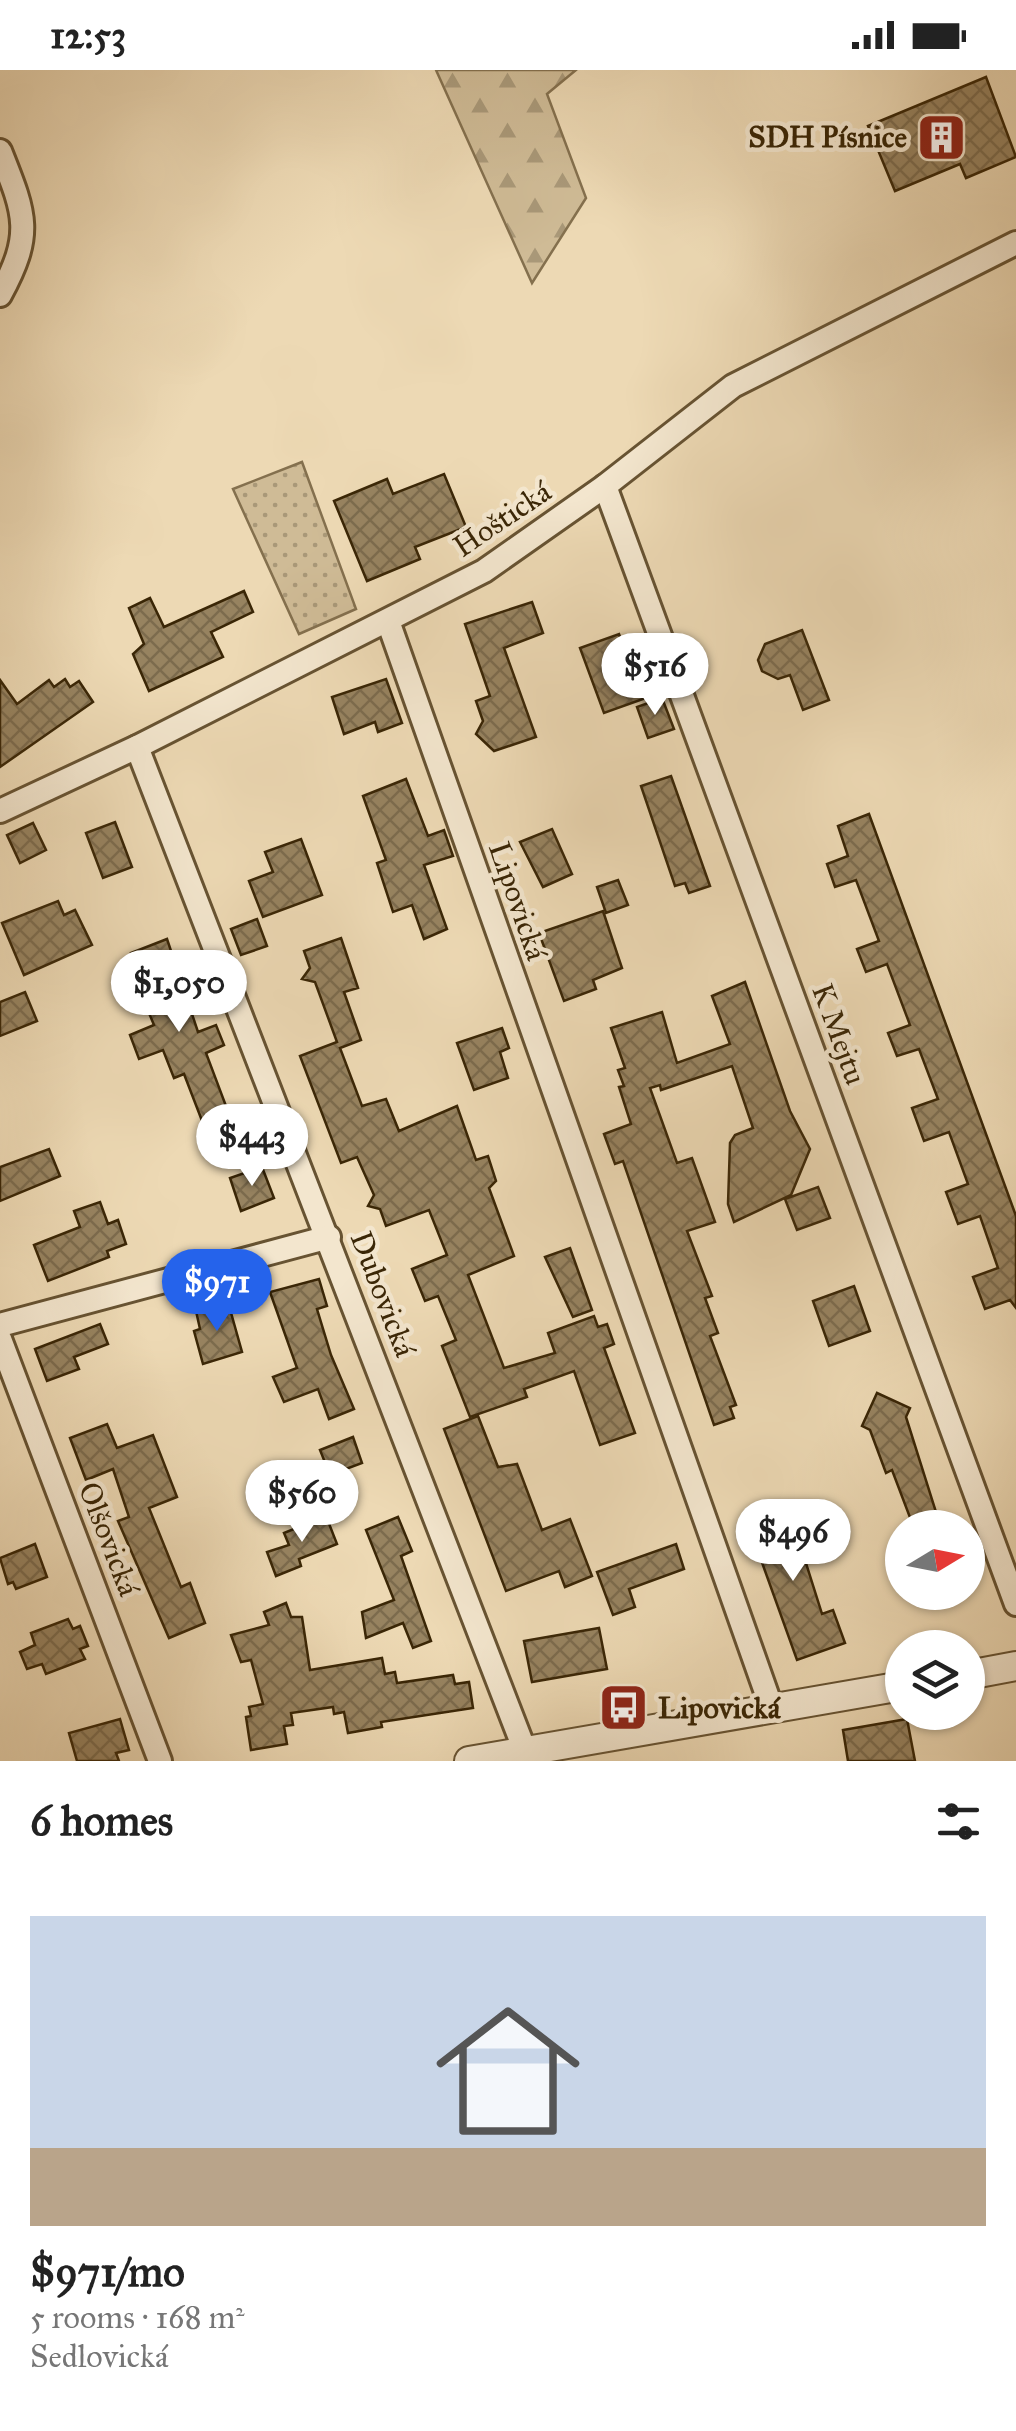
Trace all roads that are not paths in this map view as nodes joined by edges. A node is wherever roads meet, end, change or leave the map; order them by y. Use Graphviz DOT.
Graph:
graph roads {
  1 [pos="0,151"];
  2 [pos="1016,244"];
  3 [pos="0,295"];
  4 [pos="605,486"];
  5 [pos="388,621"];
  6 [pos="137,748"];
  7 [pos="0,811"];
  8 [pos="329,1238"];
  9 [pos="0,1325"];
  10 [pos="0,1339"];
  11 [pos="1016,1604"];
  12 [pos="1016,1666"];
  13 [pos="985,1672"];
  14 [pos="885,1689"];
  15 [pos="772,1710"];
  16 [pos="526,1751"];
  17 [pos="160,1761"];
  18 [pos="469,1761"];
  1 -- 3 [label="street"];
  2 -- 4 [label="street, Hoštická"];
  4 -- 5 [label="street, Hoštická"];
  4 -- 11 [label="street, K Mejtu"];
  5 -- 6 [label="street, Hoštická"];
  5 -- 15 [label="street, Lipovická"];
  6 -- 7 [label="street, Hoštická"];
  6 -- 8 [label="street, Dubovická"];
  8 -- 9 [label="street"];
  8 -- 16 [label="street, Dubovická"];
  10 -- 17 [label="street, Olšovická"];
  12 -- 13 [label="street"];
  14 -- 15 [label="street"];
  15 -- 16 [label="street"];
  16 -- 18 [label="street"];
}
